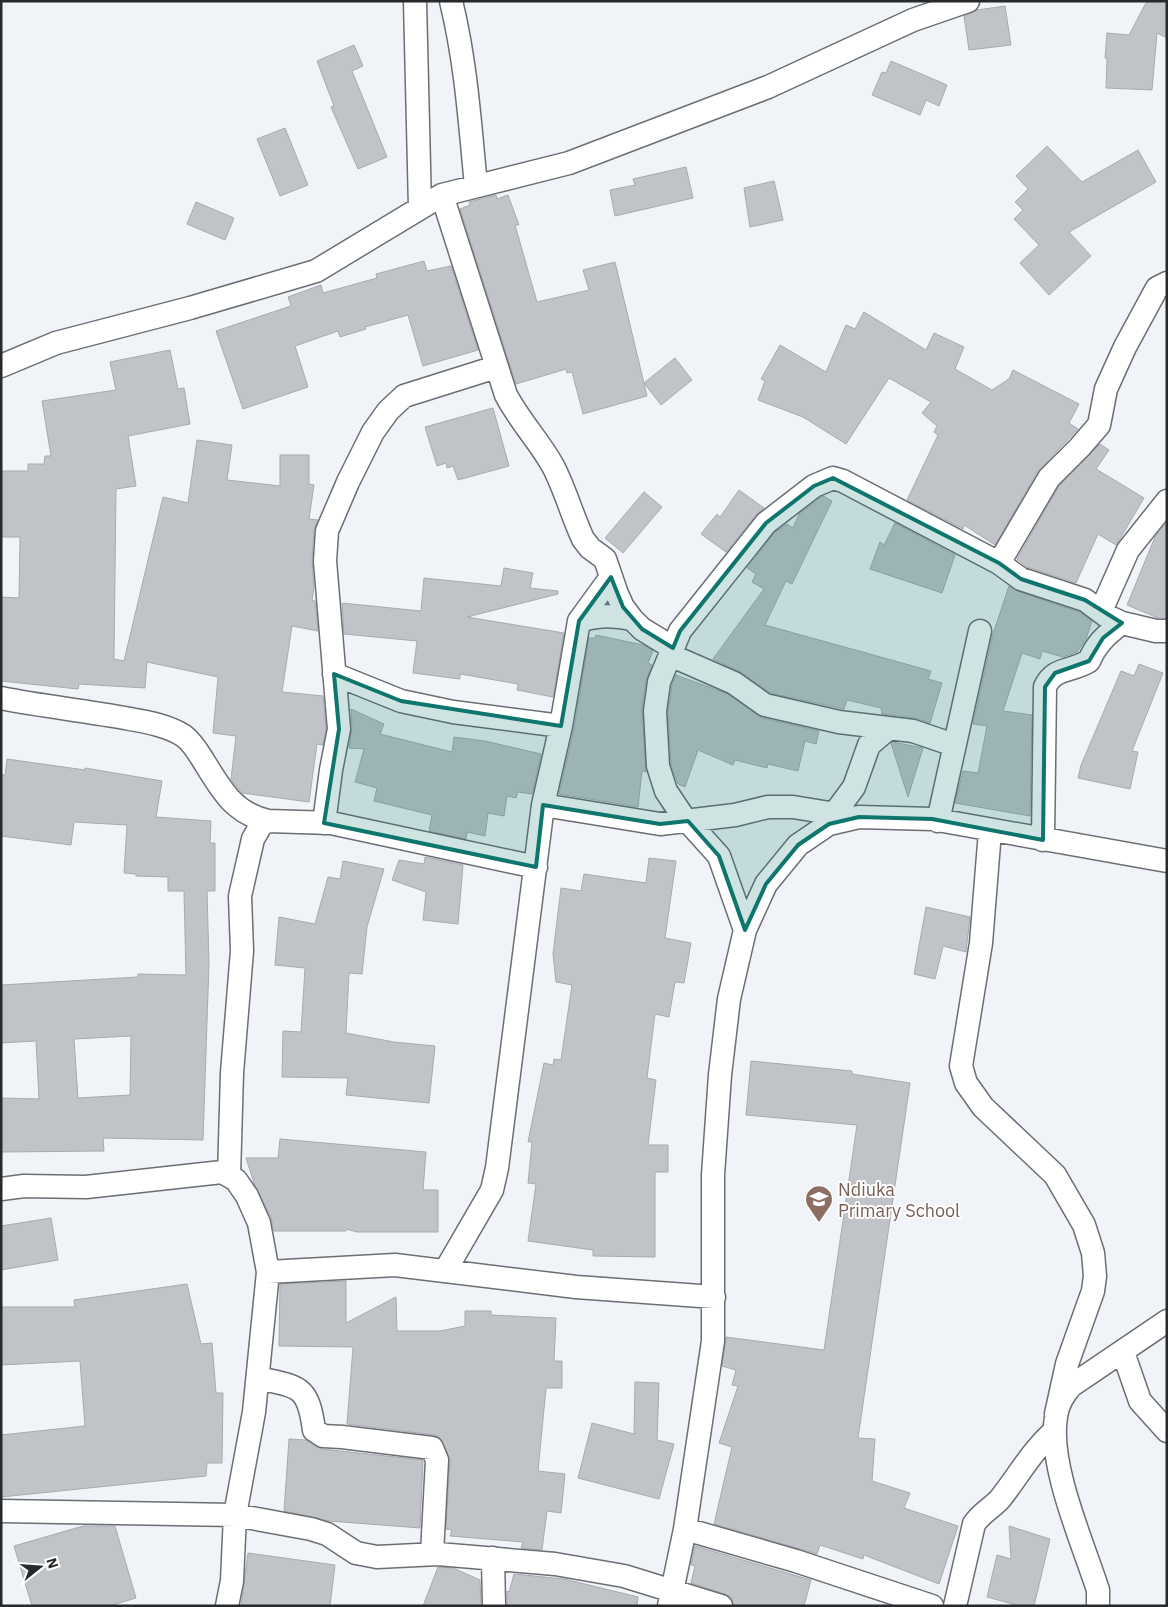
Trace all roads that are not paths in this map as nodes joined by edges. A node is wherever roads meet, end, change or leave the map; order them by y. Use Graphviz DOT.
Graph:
graph roads {
  1 [pos="415,1"];
  2 [pos="452,1"];
  3 [pos="968,1"];
  4 [pos="476,186"];
  5 [pos="442,195"];
  6 [pos="420,208"];
  7 [pos="1167,283"];
  8 [pos="1,366"];
  9 [pos="496,367"];
  10 [pos="1167,501"];
  11 [pos="999,563"];
  12 [pos="611,577"];
  13 [pos="1102,611"];
  14 [pos="632,618"];
  15 [pos="579,621"];
  16 [pos="1122,623"];
  17 [pos="980,631"];
  18 [pos="1167,631"];
  19 [pos="672,652"];
  20 [pos="334,674"];
  21 [pos="1,698"];
  22 [pos="561,726"];
  23 [pos="889,728"];
  24 [pos="954,745"];
  25 [pos="543,805"];
  26 [pos="834,814"];
  27 [pos="859,817"];
  28 [pos="268,821"];
  29 [pos="688,821"];
  30 [pos="938,821"];
  31 [pos="324,822"];
  32 [pos="990,831"];
  33 [pos="1043,840"];
  34 [pos="1167,861"];
  35 [pos="536,867"];
  36 [pos="745,930"];
  37 [pos="229,1176"];
  38 [pos="1,1189"];
  39 [pos="445,1271"];
  40 [pos="268,1272"];
  41 [pos="714,1297"];
  42 [pos="1167,1321"];
  43 [pos="1123,1352"];
  44 [pos="258,1378"];
  45 [pos="1055,1423"];
  46 [pos="1167,1431"];
  47 [pos="1,1510"];
  48 [pos="235,1515"];
  49 [pos="685,1529"];
  50 [pos="432,1554"];
  51 [pos="493,1558"];
  52 [pos="877,1597"];
  53 [pos="670,1598"];
  54 [pos="227,1606"];
  55 [pos="494,1606"];
  56 [pos="721,1606"];
  57 [pos="932,1606"];
  58 [pos="955,1606"];
  59 [pos="1098,1606"];
  1 -- 6 [label="street"];
  2 -- 4 [label="street"];
  3 -- 4 [label="street"];
  4 -- 5 [label="street"];
  5 -- 6 [label="street"];
  5 -- 9 [label="street"];
  6 -- 8 [label="street"];
  7 -- 11 [label="street"];
  9 -- 12 [label="street"];
  9 -- 20 [label="street"];
  10 -- 13 [label="street"];
  11 -- 13 [label="street"];
  11 -- 19 [label="street"];
  12 -- 14 [label="street"];
  12 -- 15 [label="street"];
  13 -- 16 [label="street"];
  14 -- 15 [label="street"];
  14 -- 19 [label="street"];
  15 -- 22 [label="street"];
  16 -- 18 [label="street"];
  16 -- 33 [label="street"];
  17 -- 24 [label="street"];
  19 -- 23 [label="street"];
  19 -- 29 [label="street"];
  20 -- 22 [label="street"];
  20 -- 31 [label="street"];
  21 -- 28 [label="street"];
  22 -- 25 [label="street"];
  23 -- 24 [label="street"];
  23 -- 26 [label="street"];
  24 -- 30 [label="street"];
  25 -- 29 [label="street"];
  25 -- 35 [label="street"];
  26 -- 27 [label="street"];
  26 -- 29 [label="street"];
  27 -- 30 [label="street"];
  27 -- 36 [label="street"];
  28 -- 31 [label="street"];
  28 -- 37 [label="street"];
  29 -- 36 [label="street"];
  30 -- 32 [label="street"];
  31 -- 35 [label="street"];
  32 -- 33 [label="street"];
  32 -- 45 [label="street"];
  33 -- 34 [label="street"];
  35 -- 39 [label="street"];
  36 -- 41 [label="street"];
  37 -- 38 [label="street"];
  37 -- 40 [label="street"];
  39 -- 40 [label="street"];
  39 -- 41 [label="street"];
  40 -- 44 [label="street"];
  41 -- 49 [label="street"];
  42 -- 43 [label="street"];
  43 -- 45 [label="street"];
  43 -- 46 [label="street"];
  44 -- 48 [label="street"];
  44 -- 50 [label="street"];
  45 -- 58 [label="street"];
  45 -- 59 [label="street"];
  47 -- 48 [label="street"];
  48 -- 50 [label="street"];
  48 -- 54 [label="street"];
  49 -- 52 [label="street"];
  49 -- 53 [label="street"];
  50 -- 51 [label="street"];
  51 -- 53 [label="street"];
  51 -- 55 [label="street"];
  52 -- 57 [label="street"];
  53 -- 56 [label="street"];
}
